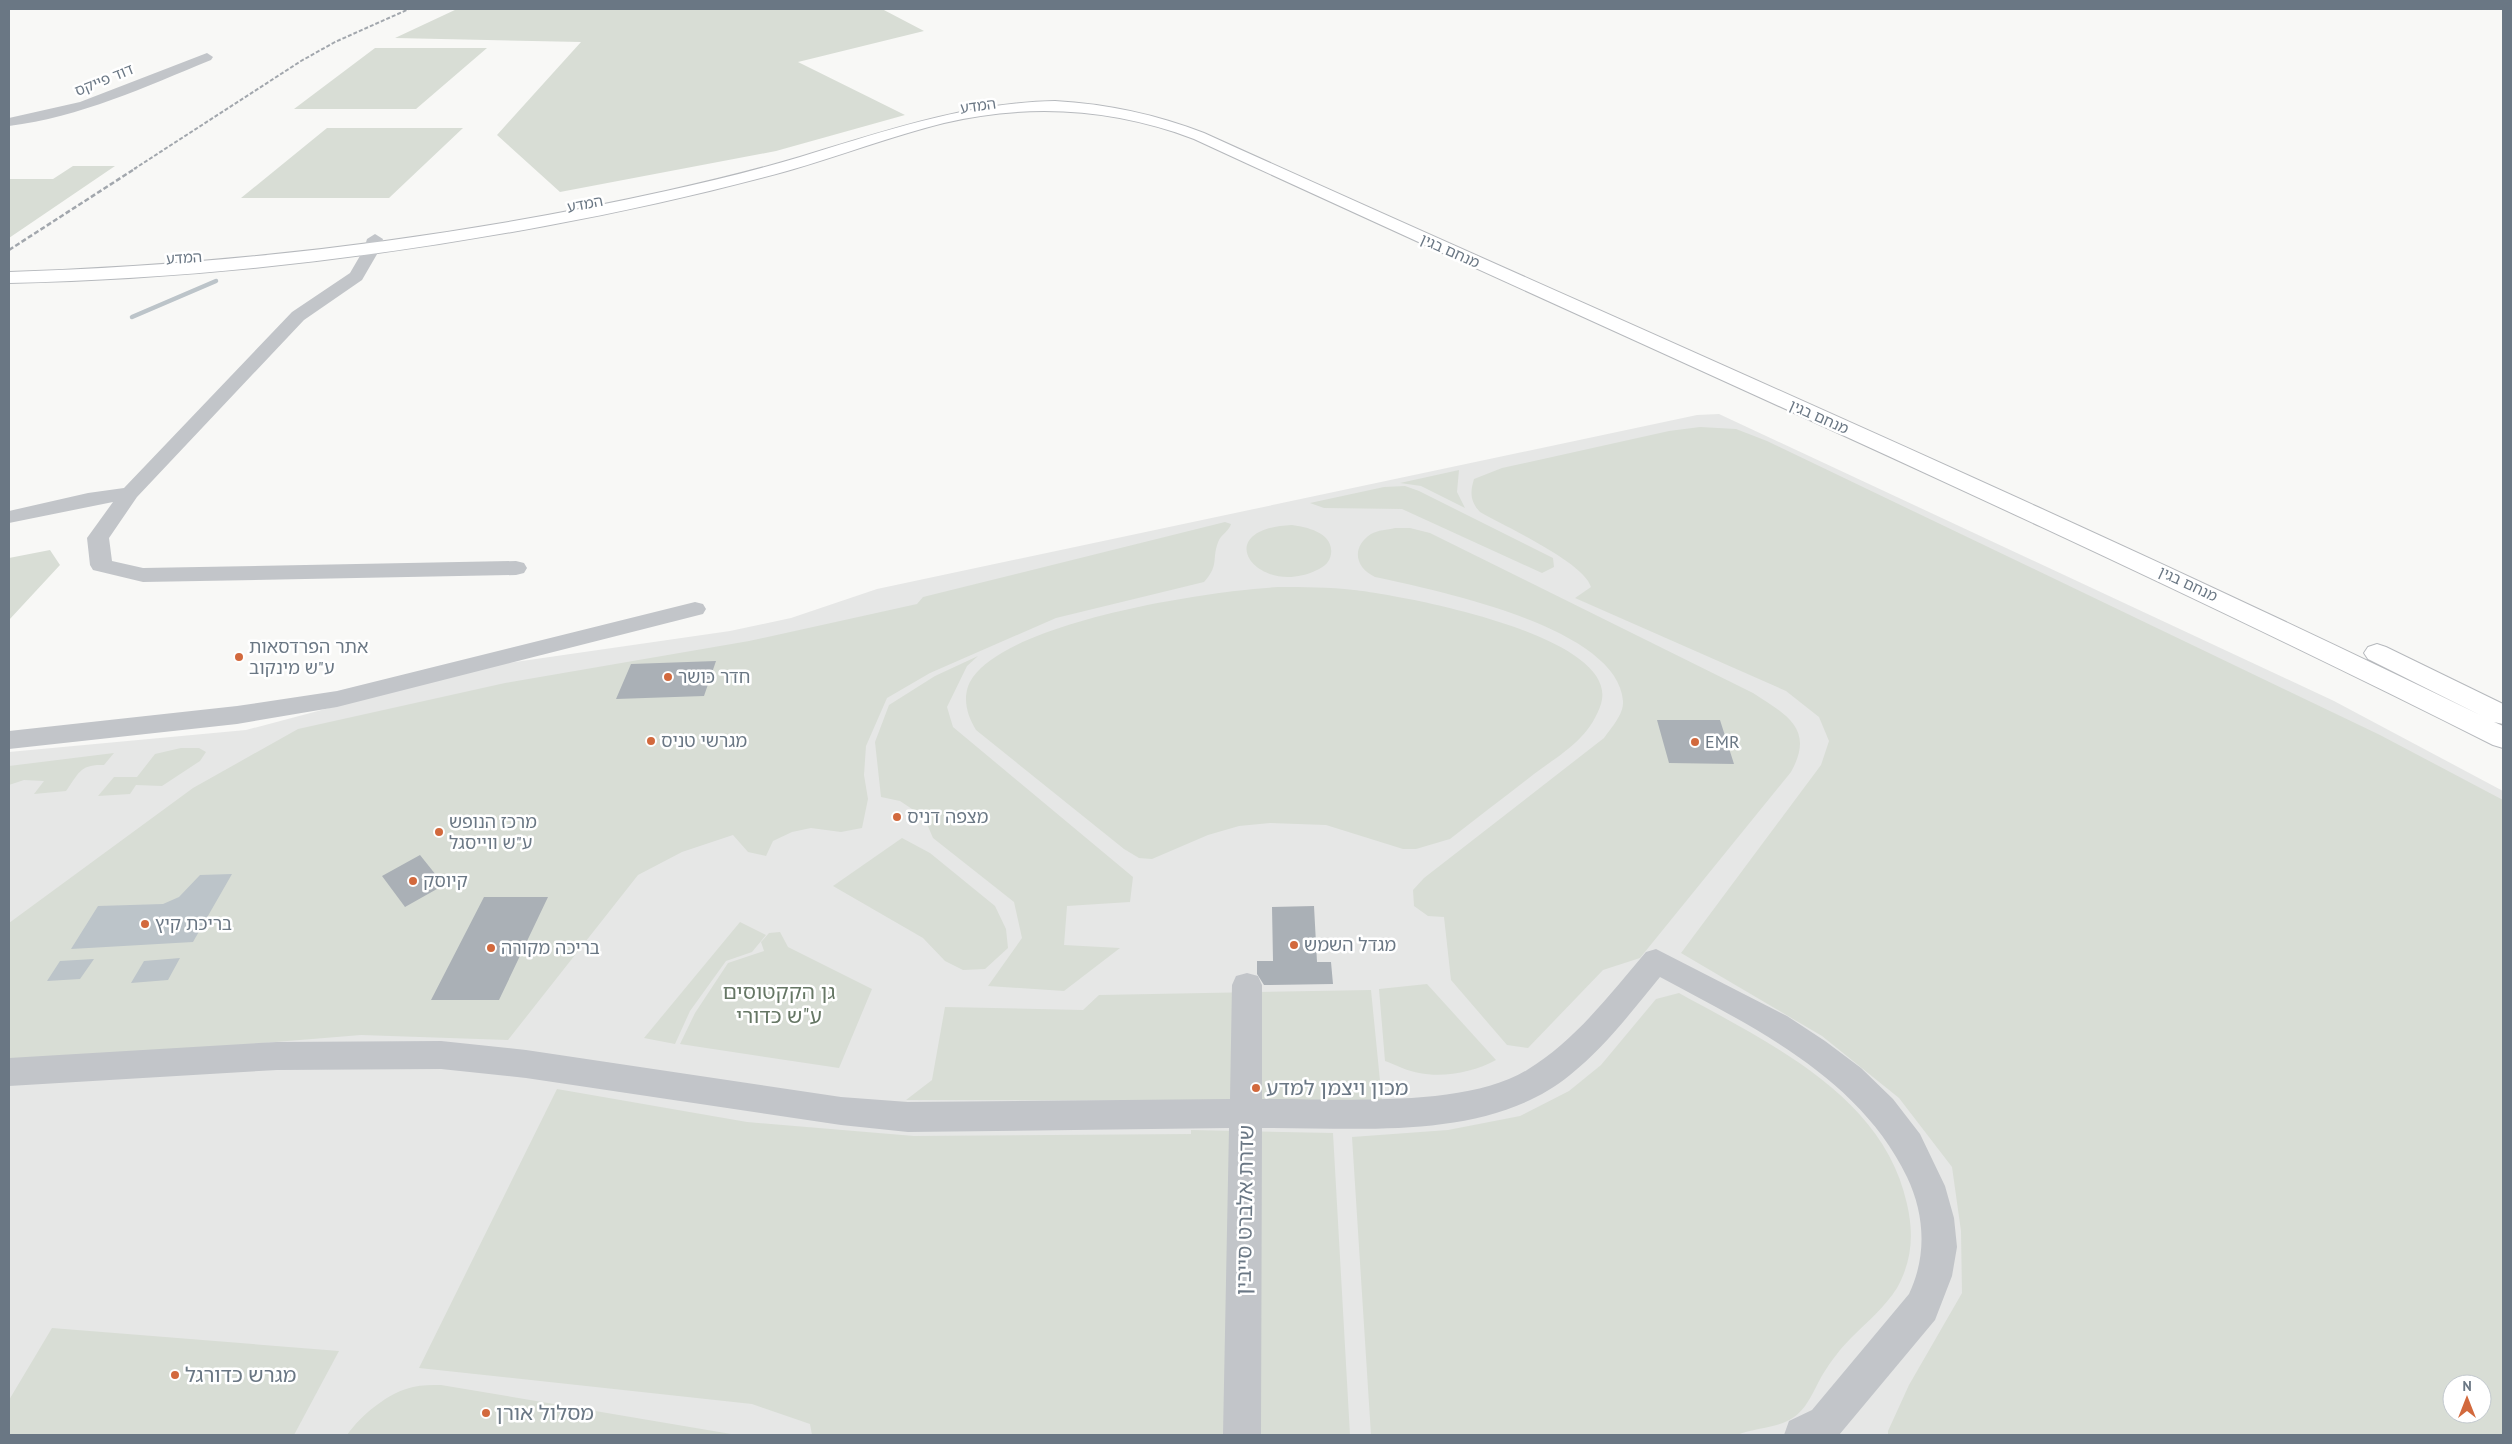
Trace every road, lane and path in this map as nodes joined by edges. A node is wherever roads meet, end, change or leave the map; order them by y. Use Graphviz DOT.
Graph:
graph roads {
  1 [pos="207,57"];
  2 [pos="1153,109"];
  3 [pos="1128,113"];
  4 [pos="9,122"];
  5 [pos="434,240"];
  6 [pos="374,244"];
  7 [pos="280,260"];
  8 [pos="9,267"];
  9 [pos="360,270"];
  10 [pos="9,278"];
  11 [pos="130,493"];
  12 [pos="9,517"];
  13 [pos="516,568"];
  14 [pos="695,609"];
  15 [pos="2304,618"];
  16 [pos="2362,645"];
  17 [pos="2503,715"];
  18 [pos="2503,738"];
  19 [pos="9,740"];
  20 [pos="1247,984"];
  21 [pos="9,1072"];
  22 [pos="1246,1112"];
  23 [pos="1837,1421"];
  24 [pos="1242,1435"];
  25 [pos="1803,1435"];
  1 -- 4 [label="street, דוד פייקס"];
  2 -- 6 [label="main road, המדע"];
  2 -- 15 [label="main road, מנחם בגין"];
  3 -- 5 [label="main road, המדע"];
  3 -- 18 [label="main road, מנחם בגין"];
  5 -- 6 [label="main road, המדע"];
  5 -- 9 [label="main road"];
  6 -- 7 [label="main road, המדע"];
  6 -- 8 [label="main road, המדע"];
  6 -- 9 [label="street"];
  7 -- 9 [label="main road"];
  7 -- 10 [label="main road, המדע"];
  9 -- 11 [label="street"];
  11 -- 12 [label="street"];
  11 -- 13 [label="street"];
  14 -- 19 [label="street"];
  16 -- 17 [label="main road"];
  20 -- 22 [label="street, שדרת אלברט סייבין"];
  21 -- 22 [label="street"];
  22 -- 23 [label="street"];
  22 -- 24 [label="street, שדרת אלברט סייבין"];
  23 -- 25 [label="street"];
}
